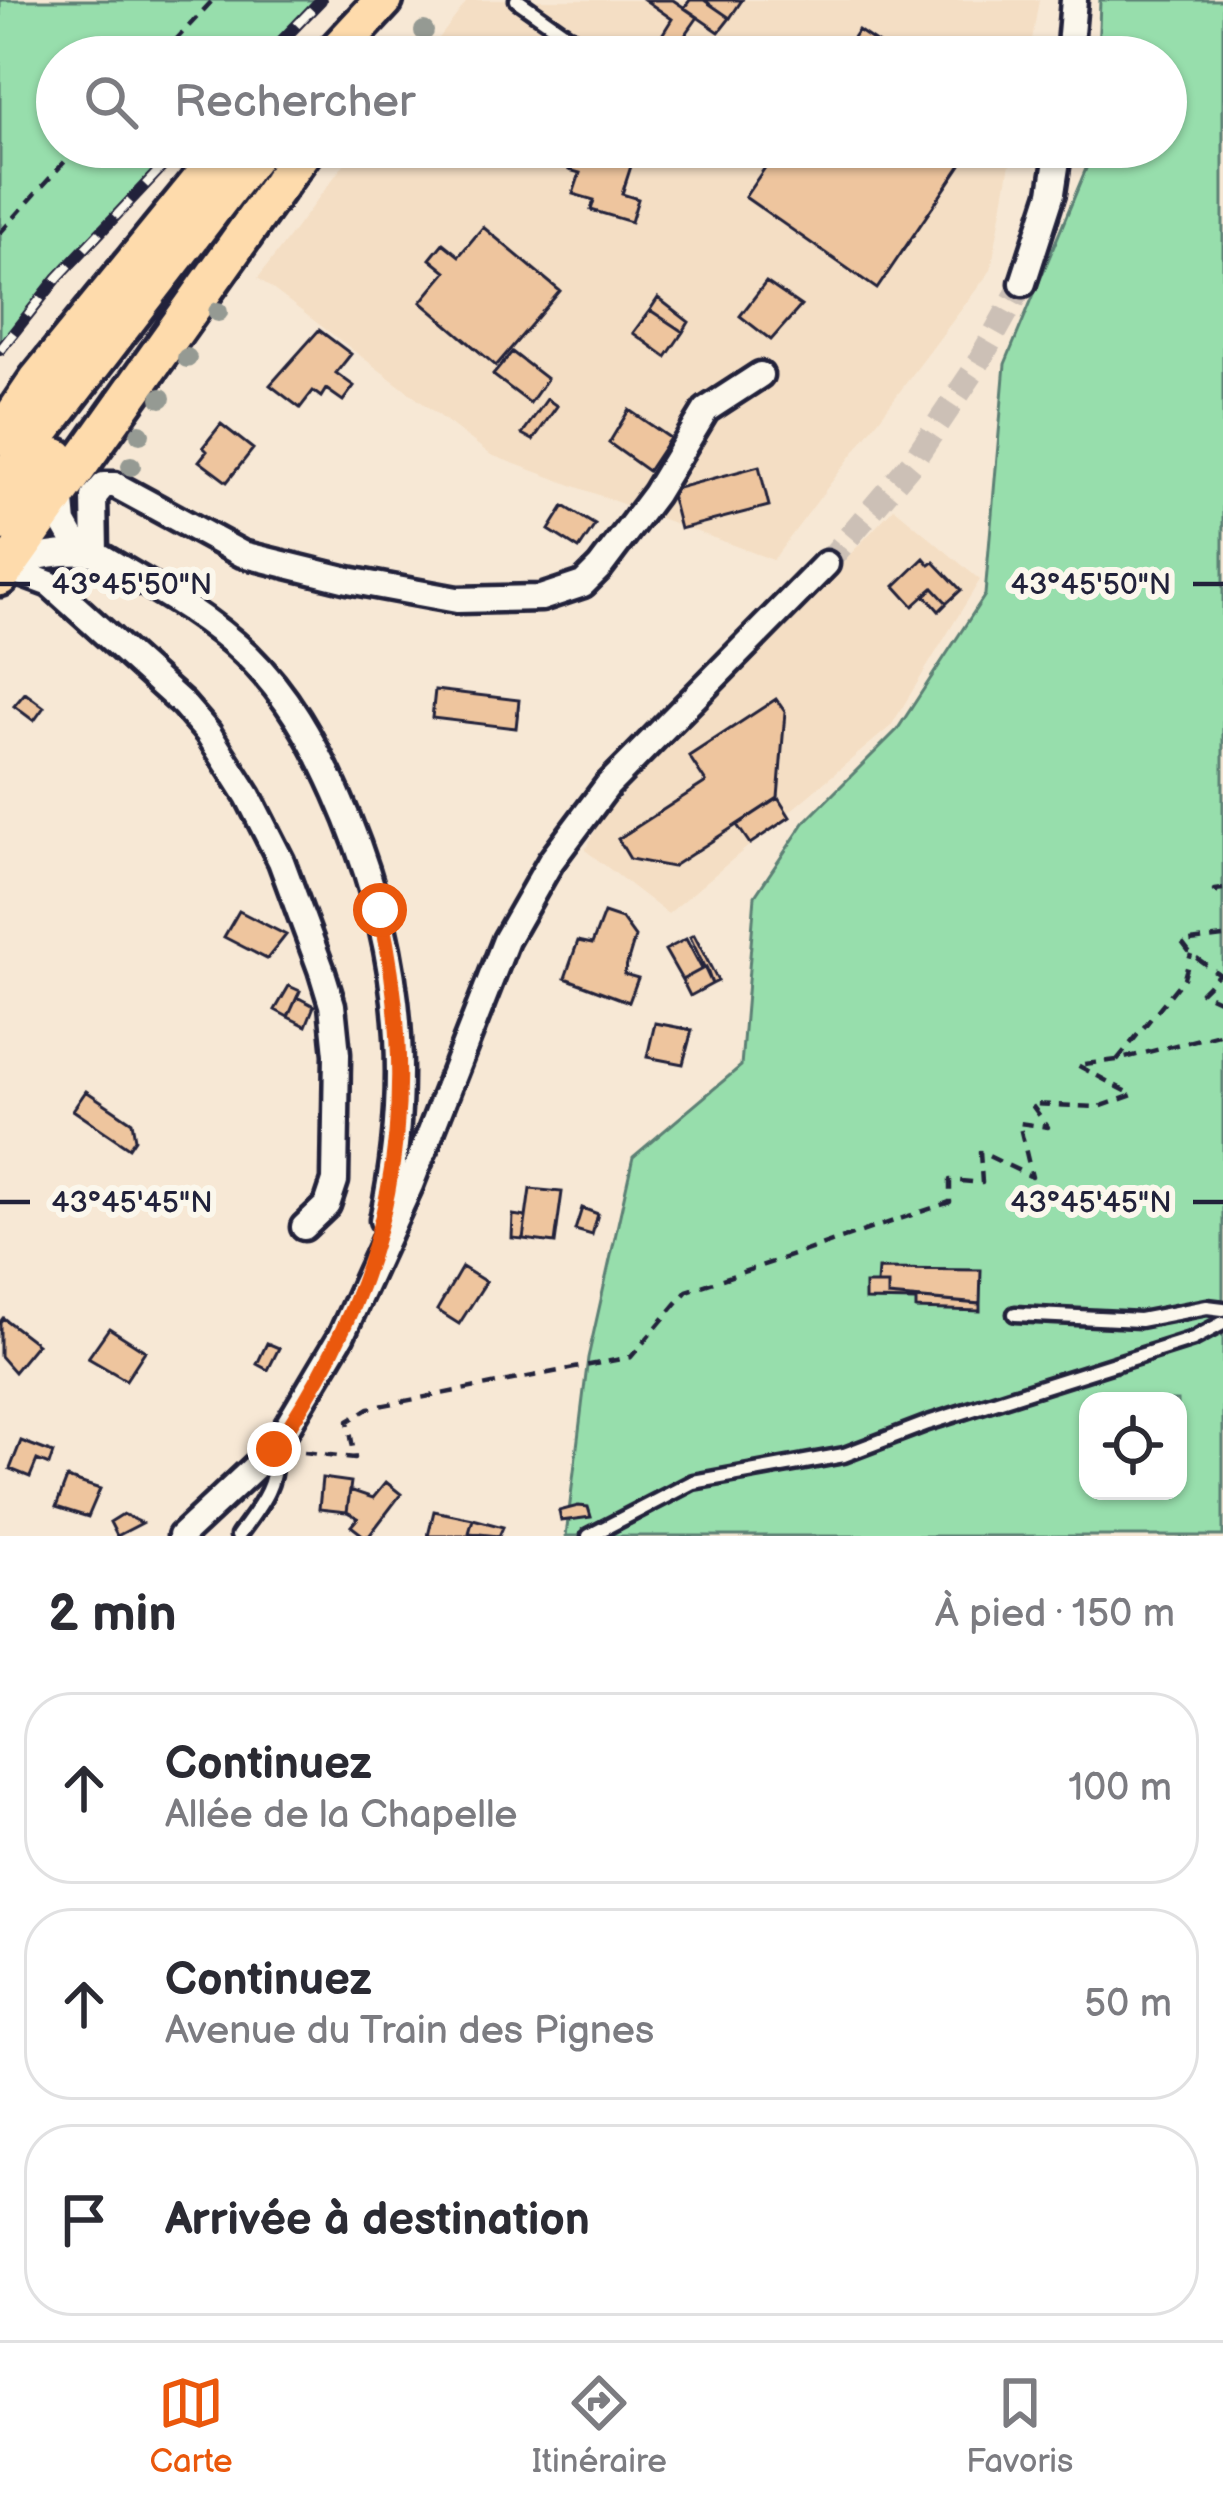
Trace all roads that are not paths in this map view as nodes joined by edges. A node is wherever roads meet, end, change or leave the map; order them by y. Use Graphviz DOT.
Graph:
graph roads {
  1 [pos="384,0"];
  2 [pos="402,0"];
  3 [pos="517,0"];
  4 [pos="1074,0"];
  5 [pos="351,36"];
  6 [pos="379,36"];
  7 [pos="568,36"];
  8 [pos="1071,36"];
  9 [pos="210,168"];
  10 [pos="244,168"];
  11 [pos="291,168"];
  12 [pos="1056,168"];
  13 [pos="1023,283"];
  14 [pos="176,330"];
  15 [pos="760,375"];
  16 [pos="0,436"];
  17 [pos="2,482"];
  18 [pos="62,488"];
  19 [pos="0,522"];
  20 [pos="94,553"];
  21 [pos="826,563"];
  22 [pos="2,564"];
  23 [pos="447,1087"];
  24 [pos="400,1088"];
  25 [pos="304,1227"];
  26 [pos="364,1286"];
  27 [pos="1223,1310"];
  28 [pos="1015,1314"];
  29 [pos="1223,1323"];
  30 [pos="274,1449"];
  31 [pos="181,1536"];
  32 [pos="239,1536"];
  33 [pos="589,1536"];
  1 -- 5 [label="main road"];
  2 -- 6 [label="main road"];
  3 -- 7 [label="lane"];
  4 -- 8 [label="street"];
  9 -- 16 [label="main road"];
  10 -- 17 [label="main road"];
  11 -- 14 [label="main road"];
  12 -- 13 [label="street"];
  14 -- 18 [label="main road"];
  14 -- 19 [label="main road"];
  15 -- 20 [label="street"];
  18 -- 20 [label="street"];
  18 -- 22 [label="main road"];
  20 -- 22 [label="street"];
  20 -- 24 [label="street"];
  21 -- 23 [label="street"];
  22 -- 25 [label="street"];
  23 -- 24 [label="street"];
  23 -- 26 [label="street"];
  24 -- 26 [label="street"];
  26 -- 30 [label="street"];
  27 -- 28 [label="lane"];
  29 -- 33 [label="lane"];
  30 -- 31 [label="street"];
  30 -- 32 [label="lane"];
}
